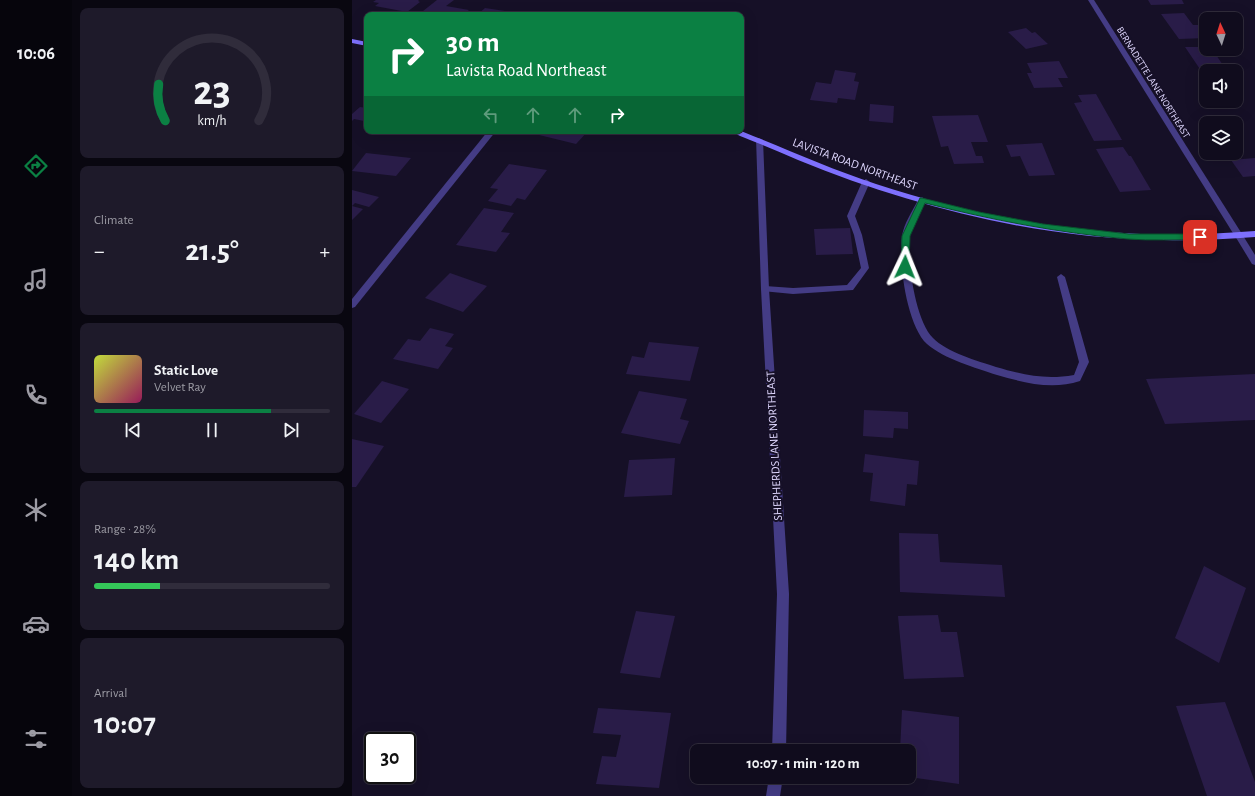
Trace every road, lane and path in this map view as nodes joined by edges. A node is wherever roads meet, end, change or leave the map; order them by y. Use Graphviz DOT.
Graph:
graph roads {
  1 [pos="1091,0"];
  2 [pos="352,41"];
  3 [pos="364,43"];
  4 [pos="490,134"];
  5 [pos="743,134"];
  6 [pos="758,140"];
  7 [pos="866,182"];
  8 [pos="922,200"];
  9 [pos="1255,234"];
  10 [pos="1239,236"];
  11 [pos="1255,262"];
  12 [pos="1061,277"];
  13 [pos="765,289"];
  14 [pos="352,305"];
  15 [pos="779,744"];
  16 [pos="775,784"];
  17 [pos="773,796"];
  1 -- 10 [label="street, BERNADETTE LANE NORTHEAST"];
  2 -- 3 [label="main road"];
  4 -- 14 [label="street"];
  5 -- 6 [label="main road, LAVISTA ROAD NORTHEAST"];
  6 -- 7 [label="main road, LAVISTA ROAD NORTHEAST"];
  6 -- 13 [label="street, SHEPHERDS LANE NORTHEAST"];
  7 -- 8 [label="main road, LAVISTA ROAD NORTHEAST"];
  7 -- 13 [label="street"];
  8 -- 10 [label="main road, LAVISTA ROAD NORTHEAST"];
  8 -- 12 [label="street"];
  9 -- 10 [label="main road, LAVISTA ROAD NORTHEAST"];
  10 -- 11 [label="street, BERNADETTE LANE NORTHEAST"];
  13 -- 15 [label="street, SHEPHERDS LANE NORTHEAST"];
  16 -- 17 [label="street"];
}
